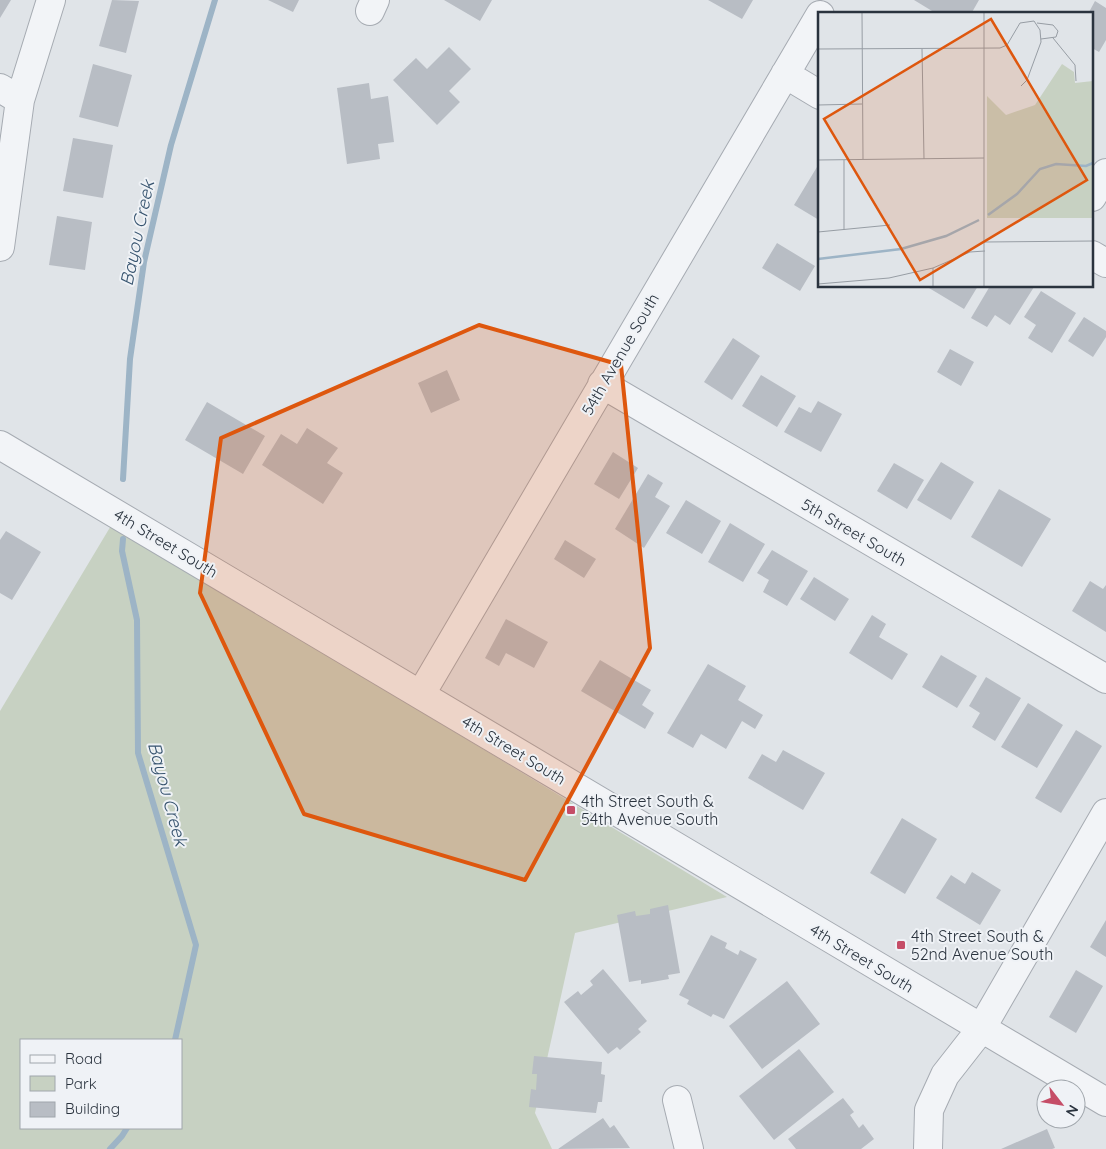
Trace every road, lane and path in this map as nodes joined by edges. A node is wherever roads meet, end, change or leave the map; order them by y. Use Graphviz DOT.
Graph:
graph roads {
  1 [pos="51,0"];
  2 [pos="828,0"];
  3 [pos="821,12"];
  4 [pos="818,17"];
  5 [pos="785,74"];
  6 [pos="10,94"];
  7 [pos="818,94"];
  8 [pos="1106,173"];
  9 [pos="1094,193"];
  10 [pos="0,247"];
  11 [pos="1094,256"];
  12 [pos="1106,263"];
  13 [pos="602,384"];
  14 [pos="0,445"];
  15 [pos="1106,679"];
  16 [pos="421,694"];
  17 [pos="1106,813"];
  18 [pos="982,1029"];
  19 [pos="677,1100"];
  20 [pos="1106,1102"];
  21 [pos="689,1149"];
  22 [pos="928,1149"];
  1 -- 6 [label="street"];
  2 -- 3 [label="street, 54th Avenue South"];
  4 -- 5 [label="street, 54th Avenue South"];
  5 -- 7 [label="street"];
  5 -- 13 [label="street, 54th Avenue South"];
  6 -- 10 [label="street"];
  8 -- 9 [label="street"];
  11 -- 12 [label="street"];
  13 -- 15 [label="street, 5th Street South"];
  13 -- 16 [label="street, 54th Avenue South"];
  14 -- 16 [label="street, 4th Street South"];
  16 -- 18 [label="street, 4th Street South"];
  17 -- 18 [label="street"];
  18 -- 20 [label="street, 4th Street South"];
  18 -- 22 [label="street"];
  19 -- 21 [label="street"];
}
